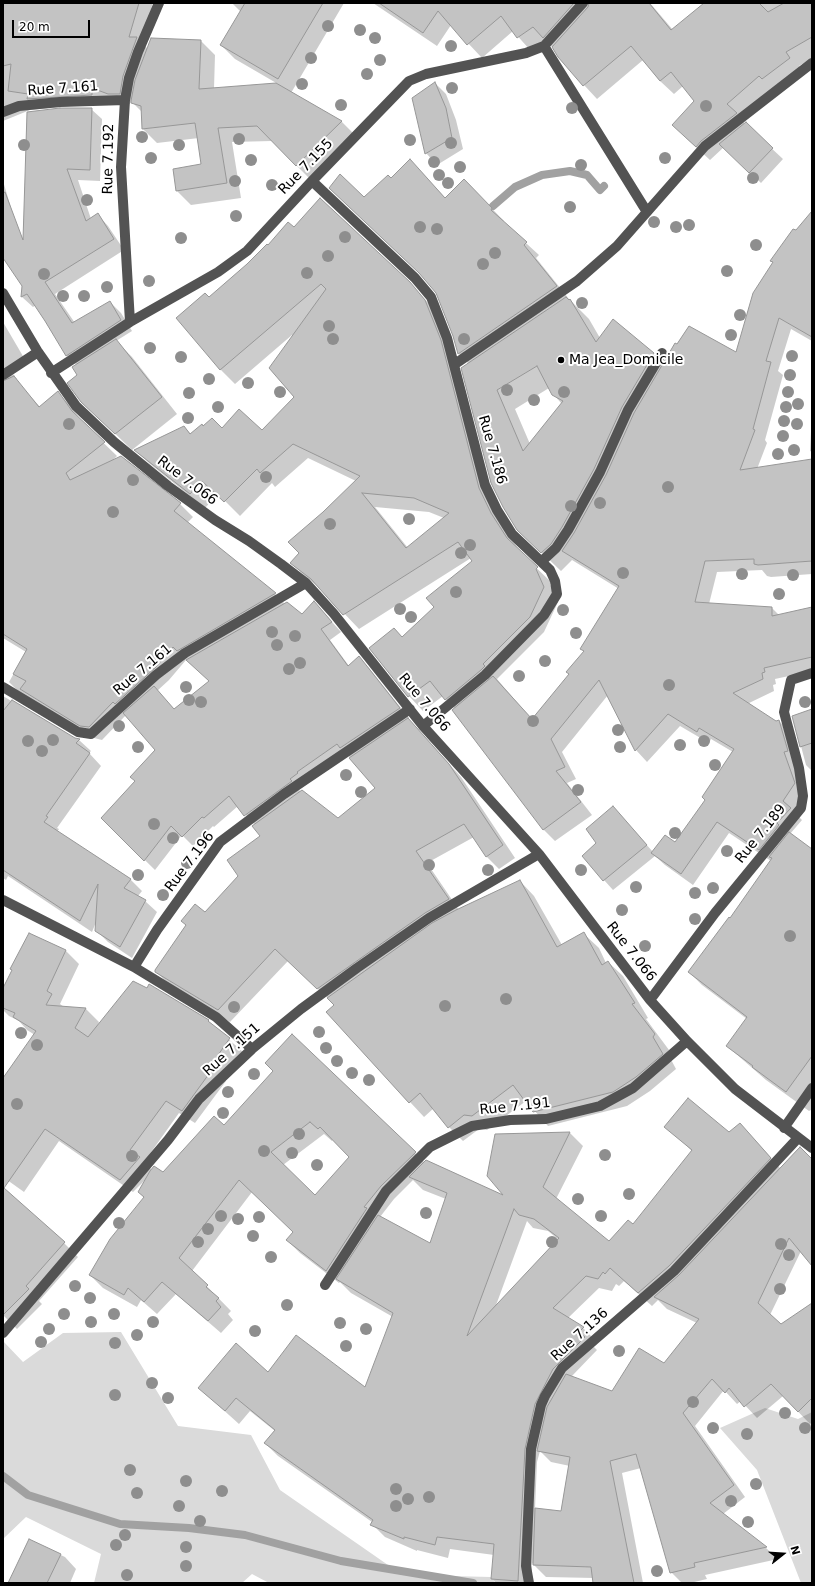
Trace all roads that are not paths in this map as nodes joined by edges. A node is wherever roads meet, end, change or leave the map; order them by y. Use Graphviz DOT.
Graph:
graph roads {
  1 [pos="160,3"];
  2 [pos="583,3"];
  3 [pos="544,46"];
  4 [pos="812,63"];
  5 [pos="125,100"];
  6 [pos="3,112"];
  7 [pos="312,182"];
  8 [pos="646,212"];
  9 [pos="3,293"];
  10 [pos="130,322"];
  11 [pos="38,352"];
  12 [pos="662,353"];
  13 [pos="455,364"];
  14 [pos="51,373"];
  15 [pos="3,375"];
  16 [pos="542,561"];
  17 [pos="306,584"];
  18 [pos="812,673"];
  19 [pos="3,687"];
  20 [pos="410,710"];
  21 [pos="423,726"];
  22 [pos="539,854"];
  23 [pos="3,900"];
  24 [pos="134,967"];
  25 [pos="650,1000"];
  26 [pos="687,1041"];
  27 [pos="252,1049"];
  28 [pos="812,1088"];
  29 [pos="784,1128"];
  30 [pos="798,1138"];
  31 [pos="812,1148"];
  32 [pos="325,1285"];
  33 [pos="3,1333"];
  34 [pos="529,1583"];
  1 -- 5 [label="street, Rue 7.192"];
  2 -- 3 [label="street, Rue 7.155"];
  3 -- 7 [label="street, Rue 7.155"];
  3 -- 8 [label="street"];
  4 -- 8 [label="street"];
  5 -- 6 [label="street, Rue 7.161"];
  5 -- 10 [label="street, Rue 7.192"];
  7 -- 10 [label="street, Rue 7.155"];
  7 -- 13 [label="street, Rue 7.186"];
  8 -- 13 [label="street"];
  9 -- 11 [label="street, Rue 7.066"];
  10 -- 14 [label="street, Rue 7.155"];
  11 -- 14 [label="street, Rue 7.066"];
  11 -- 15 [label="street"];
  12 -- 16 [label="street"];
  13 -- 16 [label="street, Rue 7.186"];
  14 -- 17 [label="street, Rue 7.066"];
  16 -- 21 [label="street, Rue 7.186"];
  17 -- 19 [label="street, Rue 7.161"];
  17 -- 20 [label="street, Rue 7.066"];
  18 -- 25 [label="street, Rue 7.189"];
  20 -- 21 [label="street, Rue 7.066"];
  20 -- 24 [label="street, Rue 7.196"];
  21 -- 22 [label="street, Rue 7.066"];
  22 -- 25 [label="street, Rue 7.066"];
  22 -- 27 [label="street, Rue 7.151"];
  23 -- 24 [label="street"];
  24 -- 27 [label="street"];
  25 -- 26 [label="street, Rue 7.066"];
  26 -- 29 [label="street, Rue 7.066"];
  26 -- 32 [label="street, Rue 7.191"];
  27 -- 33 [label="street, Rue 7.151"];
  28 -- 29 [label="street"];
  29 -- 30 [label="street, Rue 7.066"];
  30 -- 31 [label="street, Rue 7.066"];
  30 -- 34 [label="street, Rue 7.136"];
}
